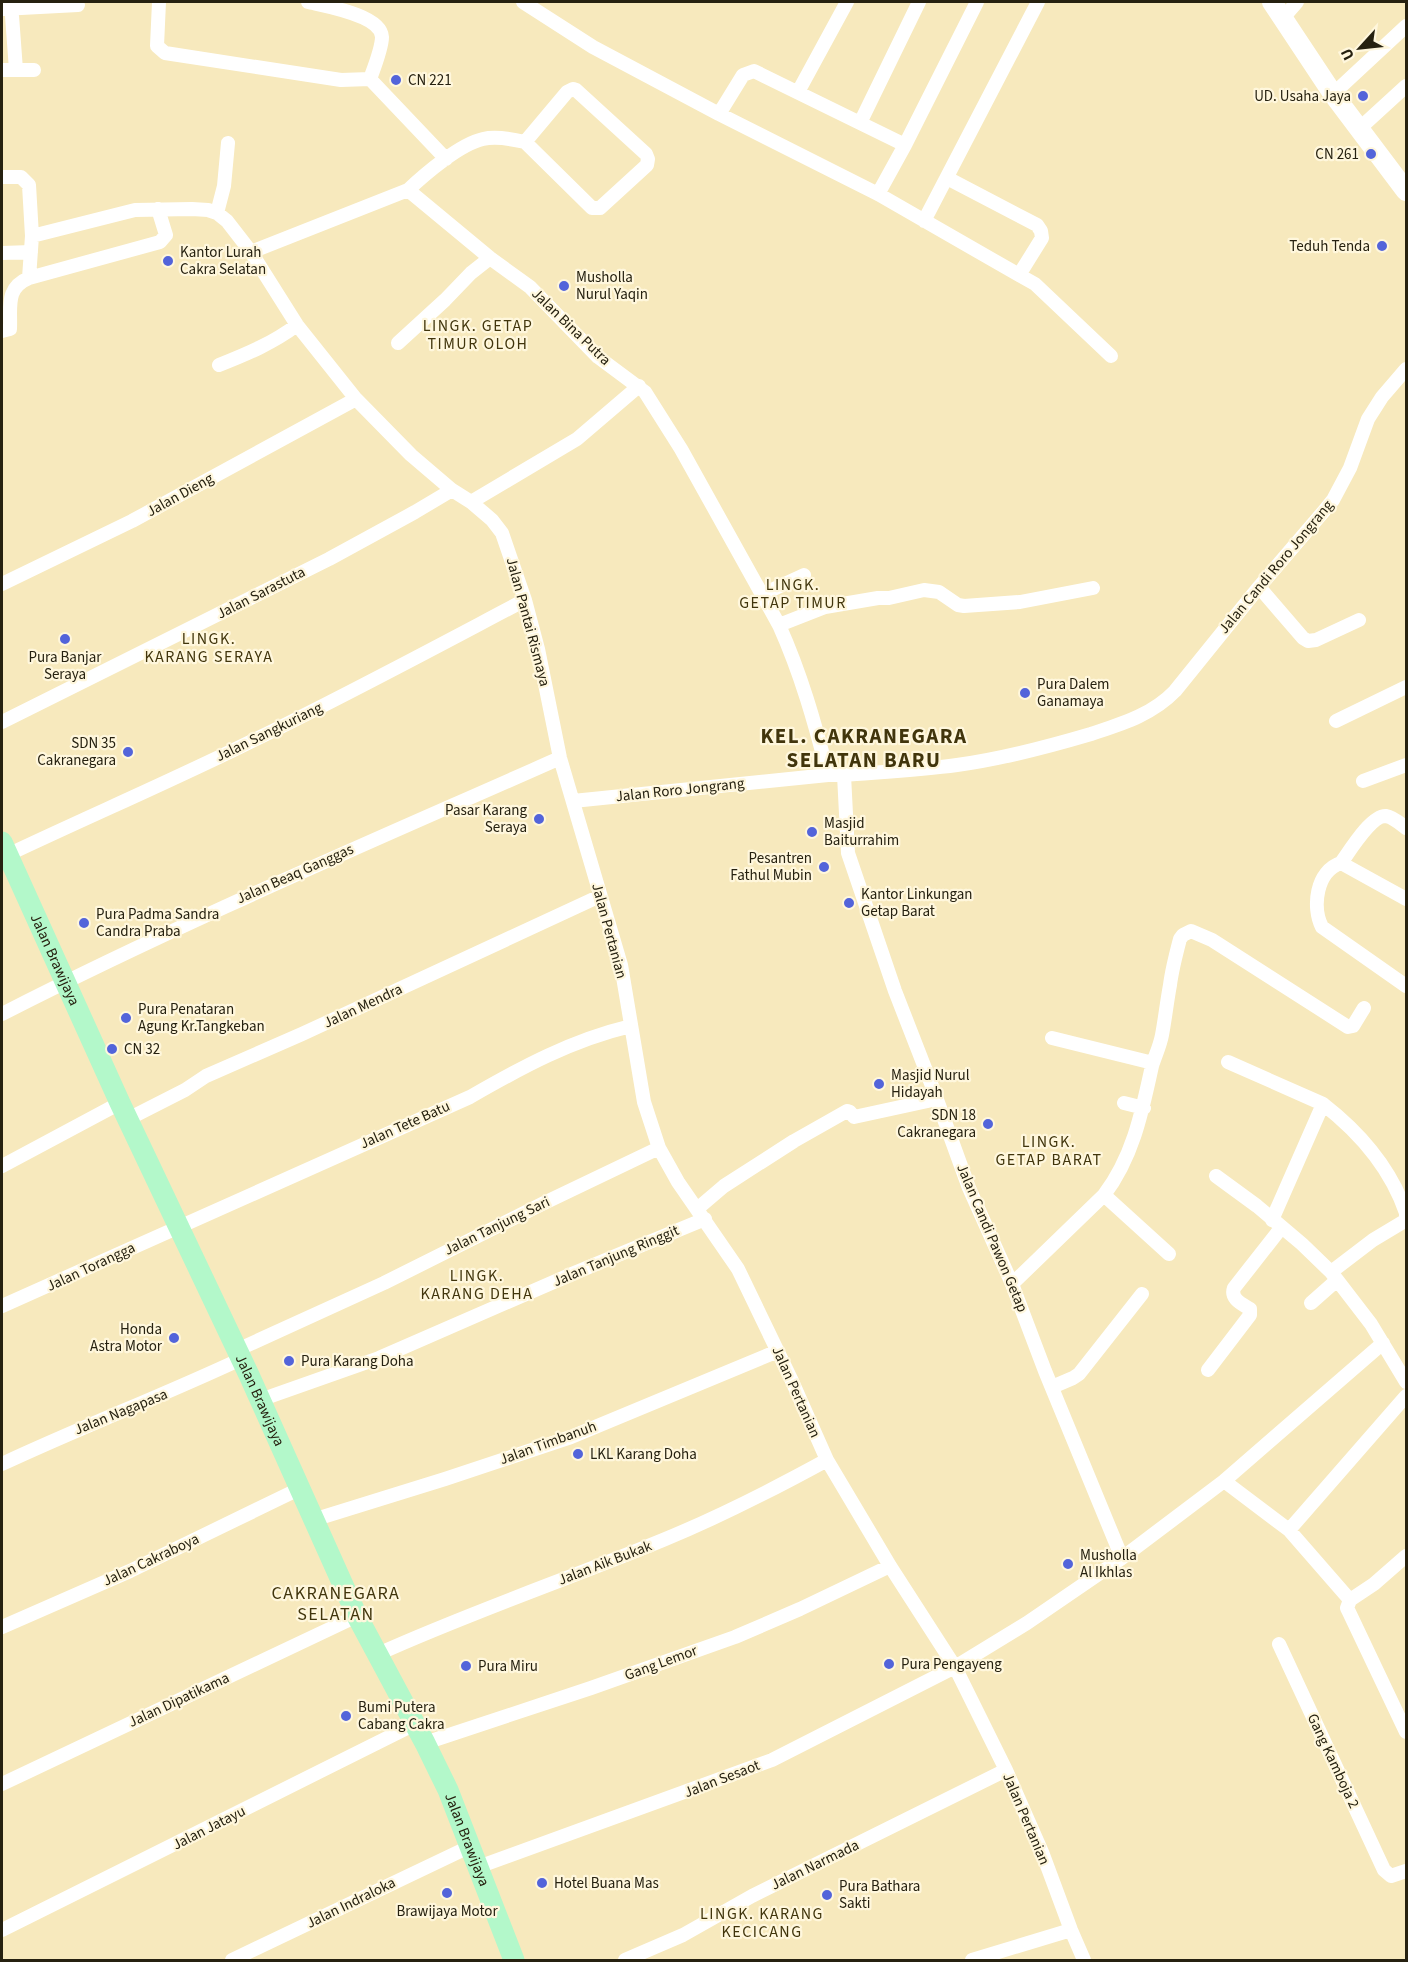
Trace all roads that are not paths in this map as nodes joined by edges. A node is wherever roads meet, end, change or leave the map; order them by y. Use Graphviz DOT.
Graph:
graph roads {
  1 [pos="159,2"];
  2 [pos="308,2"];
  3 [pos="523,2"];
  4 [pos="847,2"];
  5 [pos="919,2"];
  6 [pos="977,2"];
  7 [pos="1038,2"];
  8 [pos="1297,2"];
  9 [pos="78,5"];
  10 [pos="9,6"];
  11 [pos="1278,9"];
  12 [pos="1407,26"];
  13 [pos="2,70"];
  14 [pos="16,70"];
  15 [pos="34,70"];
  16 [pos="370,79"];
  17 [pos="1407,87"];
  18 [pos="798,92"];
  19 [pos="1332,94"];
  20 [pos="719,114"];
  21 [pos="860,123"];
  22 [pos="1359,129"];
  23 [pos="525,142"];
  24 [pos="228,143"];
  25 [pos="905,145"];
  26 [pos="446,159"];
  27 [pos="2,177"];
  28 [pos="947,178"];
  29 [pos="408,190"];
  30 [pos="1407,191"];
  31 [pos="878,194"];
  32 [pos="158,209"];
  33 [pos="217,213"];
  34 [pos="924,221"];
  35 [pos="32,236"];
  36 [pos="31,252"];
  37 [pos="251,252"];
  38 [pos="2,253"];
  39 [pos="490,258"];
  40 [pos="1019,275"];
  41 [pos="29,278"];
  42 [pos="297,325"];
  43 [pos="6,330"];
  44 [pos="398,343"];
  45 [pos="1111,356"];
  46 [pos="219,364"];
  47 [pos="1407,369"];
  48 [pos="639,386"];
  49 [pos="356,399"];
  50 [pos="452,490"];
  51 [pos="471,502"];
  52 [pos="804,575"];
  53 [pos="2,584"];
  54 [pos="1259,587"];
  55 [pos="1093,588"];
  56 [pos="763,594"];
  57 [pos="525,600"];
  58 [pos="1359,620"];
  59 [pos="779,625"];
  60 [pos="1407,687"];
  61 [pos="1336,721"];
  62 [pos="2,722"];
  63 [pos="1106,729"];
  64 [pos="560,758"];
  65 [pos="1406,766"];
  66 [pos="828,775"];
  67 [pos="844,776"];
  68 [pos="1364,781"];
  69 [pos="573,801"];
  70 [pos="1407,828"];
  71 [pos="3,851"];
  72 [pos="1341,863"];
  73 [pos="600,896"];
  74 [pos="1407,898"];
  75 [pos="65,981"];
  76 [pos="1407,986"];
  77 [pos="1364,1008"];
  78 [pos="2,1014"];
  79 [pos="631,1026"];
  80 [pos="1052,1038"];
  81 [pos="1228,1062"];
  82 [pos="1153,1063"];
  83 [pos="937,1099"];
  84 [pos="1124,1104"];
  85 [pos="1323,1104"];
  86 [pos="1144,1108"];
  87 [pos="124,1111"];
  88 [pos="659,1148"];
  89 [pos="2,1166"];
  90 [pos="1216,1176"];
  91 [pos="1104,1195"];
  92 [pos="701,1214"];
  93 [pos="1277,1224"];
  94 [pos="179,1226"];
  95 [pos="1169,1254"];
  96 [pos="1334,1276"];
  97 [pos="1012,1284"];
  98 [pos="1142,1294"];
  99 [pos="1311,1303"];
  100 [pos="2,1306"];
  101 [pos="1383,1343"];
  102 [pos="778,1351"];
  103 [pos="239,1355"];
  104 [pos="1208,1370"];
  105 [pos="1407,1382"];
  106 [pos="1052,1387"];
  107 [pos="1407,1396"];
  108 [pos="260,1400"];
  109 [pos="827,1460"];
  110 [pos="2,1464"];
  111 [pos="1224,1481"];
  112 [pos="299,1489"];
  113 [pos="313,1521"];
  114 [pos="1289,1530"];
  115 [pos="1407,1556"];
  116 [pos="1122,1558"];
  117 [pos="890,1566"];
  118 [pos="1350,1600"];
  119 [pos="357,1616"];
  120 [pos="2,1627"];
  121 [pos="1279,1644"];
  122 [pos="378,1654"];
  123 [pos="955,1667"];
  124 [pos="415,1724"];
  125 [pos="1407,1732"];
  126 [pos="425,1743"];
  127 [pos="1006,1770"];
  128 [pos="2,1784"];
  129 [pos="471,1846"];
  130 [pos="478,1867"];
  131 [pos="1407,1871"];
  132 [pos="2,1930"];
  133 [pos="1071,1930"];
  134 [pos="232,1960"];
  135 [pos="514,1960"];
  136 [pos="625,1960"];
  137 [pos="972,1960"];
  138 [pos="1084,1960"];
  1 -- 16 [label="street"];
  2 -- 16 [label="street"];
  3 -- 20 [label="street"];
  4 -- 18 [label="street"];
  5 -- 21 [label="street"];
  6 -- 25 [label="street"];
  7 -- 28 [label="street"];
  8 -- 11 [label="street"];
  9 -- 10 [label="street"];
  10 -- 14 [label="street"];
  11 -- 19 [label="street"];
  12 -- 19 [label="street"];
  13 -- 14 [label="street"];
  14 -- 15 [label="street"];
  16 -- 26 [label="street"];
  17 -- 22 [label="street"];
  18 -- 20 [label="street"];
  18 -- 21 [label="street"];
  19 -- 22 [label="street"];
  20 -- 31 [label="street"];
  21 -- 25 [label="street"];
  22 -- 30 [label="street"];
  23 -- 23 [label="street"];
  23 -- 26 [label="street"];
  24 -- 33 [label="street"];
  25 -- 31 [label="street"];
  26 -- 29 [label="street"];
  27 -- 35 [label="street"];
  28 -- 34 [label="street"];
  28 -- 40 [label="street"];
  29 -- 37 [label="street"];
  29 -- 39 [label="street, Jalan Bina Putra"];
  31 -- 34 [label="street"];
  32 -- 33 [label="street"];
  32 -- 35 [label="street"];
  32 -- 41 [label="street"];
  33 -- 37 [label="street, Jalan Pantai Rismaya"];
  34 -- 40 [label="street"];
  35 -- 36 [label="street"];
  36 -- 38 [label="street"];
  36 -- 41 [label="street"];
  37 -- 42 [label="street, Jalan Pantai Rismaya"];
  39 -- 44 [label="street"];
  39 -- 48 [label="street, Jalan Bina Putra"];
  40 -- 45 [label="street"];
  41 -- 43 [label="street"];
  42 -- 46 [label="street"];
  42 -- 49 [label="street, Jalan Pantai Rismaya"];
  47 -- 54 [label="street, Jalan Candi Roro Jongrang"];
  48 -- 51 [label="street"];
  48 -- 56 [label="street, Jalan Bina Putra"];
  49 -- 50 [label="street, Jalan Pantai Rismaya"];
  49 -- 53 [label="street, Jalan Dieng"];
  50 -- 51 [label="street, Jalan Pantai Rismaya"];
  50 -- 62 [label="street, Jalan Sarastuta"];
  51 -- 57 [label="street, Jalan Pantai Rismaya"];
  52 -- 56 [label="street"];
  54 -- 58 [label="street"];
  54 -- 63 [label="street, Jalan Candi Roro Jongrang"];
  55 -- 59 [label="street"];
  56 -- 59 [label="street, Jalan Bina Putra"];
  57 -- 64 [label="street, Jalan Pantai Rismaya"];
  57 -- 71 [label="street, Jalan Sangkuriang"];
  59 -- 66 [label="street, Jalan Bina Putra"];
  60 -- 61 [label="street"];
  63 -- 67 [label="street, Jalan Roro Jongrang"];
  64 -- 69 [label="street, Jalan Pantai Rismaya"];
  64 -- 75 [label="street, Jalan Beaq Ganggas"];
  65 -- 68 [label="street"];
  66 -- 67 [label="street, Jalan Roro Jongrang"];
  66 -- 69 [label="street, Jalan Roro Jongrang"];
  67 -- 83 [label="street, Jalan Candi Pawon Getap"];
  69 -- 73 [label="street, Jalan Pertanian"];
  70 -- 72 [label="street"];
  71 -- 75 [label="main road, Jalan Brawijaya"];
  72 -- 74 [label="street"];
  72 -- 76 [label="street"];
  73 -- 79 [label="street, Jalan Pertanian"];
  73 -- 87 [label="street, Jalan Mendra"];
  75 -- 78 [label="street, Jalan Beaq Ganggas"];
  75 -- 87 [label="main road, Jalan Brawijaya"];
  77 -- 82 [label="street"];
  79 -- 88 [label="street, Jalan Pertanian"];
  79 -- 94 [label="street, Jalan Tete Batu"];
  80 -- 82 [label="street"];
  81 -- 85 [label="street"];
  82 -- 86 [label="street"];
  83 -- 92 [label="street, Jalan Tanjung Ringgit"];
  83 -- 97 [label="street, Jalan Candi Pawon Getap"];
  84 -- 86 [label="street"];
  85 -- 93 [label="street"];
  85 -- 96 [label="street"];
  86 -- 91 [label="street"];
  87 -- 89 [label="street, Jalan Mendra"];
  87 -- 94 [label="main road, Jalan Brawijaya"];
  88 -- 92 [label="street, Jalan Pertanian"];
  88 -- 103 [label="street, Jalan Tanjung Sari"];
  90 -- 93 [label="street"];
  91 -- 95 [label="street"];
  91 -- 97 [label="street"];
  92 -- 102 [label="street, Jalan Pertanian"];
  92 -- 108 [label="street, Jalan Tanjung Ringgit"];
  93 -- 96 [label="street"];
  93 -- 104 [label="street"];
  94 -- 100 [label="street, Jalan Torangga"];
  94 -- 103 [label="main road, Jalan Brawijaya"];
  96 -- 99 [label="street"];
  96 -- 101 [label="street"];
  97 -- 106 [label="street, Jalan Candi Pawon Getap"];
  98 -- 106 [label="street"];
  101 -- 105 [label="street"];
  101 -- 111 [label="street, Jalan Sesaot"];
  102 -- 109 [label="street, Jalan Pertanian"];
  102 -- 113 [label="street, Jalan Timbanuh"];
  103 -- 108 [label="main road, Jalan Brawijaya"];
  103 -- 110 [label="street, Jalan Nagapasa"];
  106 -- 116 [label="street, Jalan Candi Pawon Getap"];
  107 -- 114 [label="street"];
  108 -- 112 [label="main road, Jalan Brawijaya"];
  109 -- 117 [label="street, Jalan Pertanian"];
  109 -- 122 [label="street, Jalan Aik Bukak"];
  111 -- 114 [label="street"];
  111 -- 116 [label="street, Jalan Sesaot"];
  112 -- 113 [label="main road, Jalan Brawijaya"];
  112 -- 120 [label="street, Jalan Cakraboya"];
  113 -- 119 [label="main road, Jalan Brawijaya"];
  114 -- 118 [label="street"];
  115 -- 118 [label="street"];
  116 -- 123 [label="street, Jalan Sesaot"];
  117 -- 123 [label="street, Jalan Pertanian"];
  117 -- 126 [label="street, Gang Lemor"];
  118 -- 125 [label="street"];
  119 -- 122 [label="main road, Jalan Brawijaya"];
  119 -- 128 [label="street, Jalan Dipatikama"];
  121 -- 131 [label="street, Gang Kamboja 2"];
  122 -- 124 [label="main road, Jalan Brawijaya"];
  123 -- 127 [label="street, Jalan Pertanian"];
  123 -- 130 [label="street, Jalan Sesaot"];
  124 -- 126 [label="main road, Jalan Brawijaya"];
  124 -- 132 [label="street, Jalan Jatayu"];
  126 -- 129 [label="main road, Jalan Brawijaya"];
  127 -- 133 [label="street, Jalan Pertanian"];
  127 -- 136 [label="street, Jalan Narmada"];
  129 -- 130 [label="main road, Jalan Brawijaya"];
  129 -- 134 [label="street, Jalan Indraloka"];
  130 -- 135 [label="main road, Jalan Brawijaya"];
  133 -- 137 [label="street"];
  133 -- 138 [label="street, Jalan Pertanian"];
}
